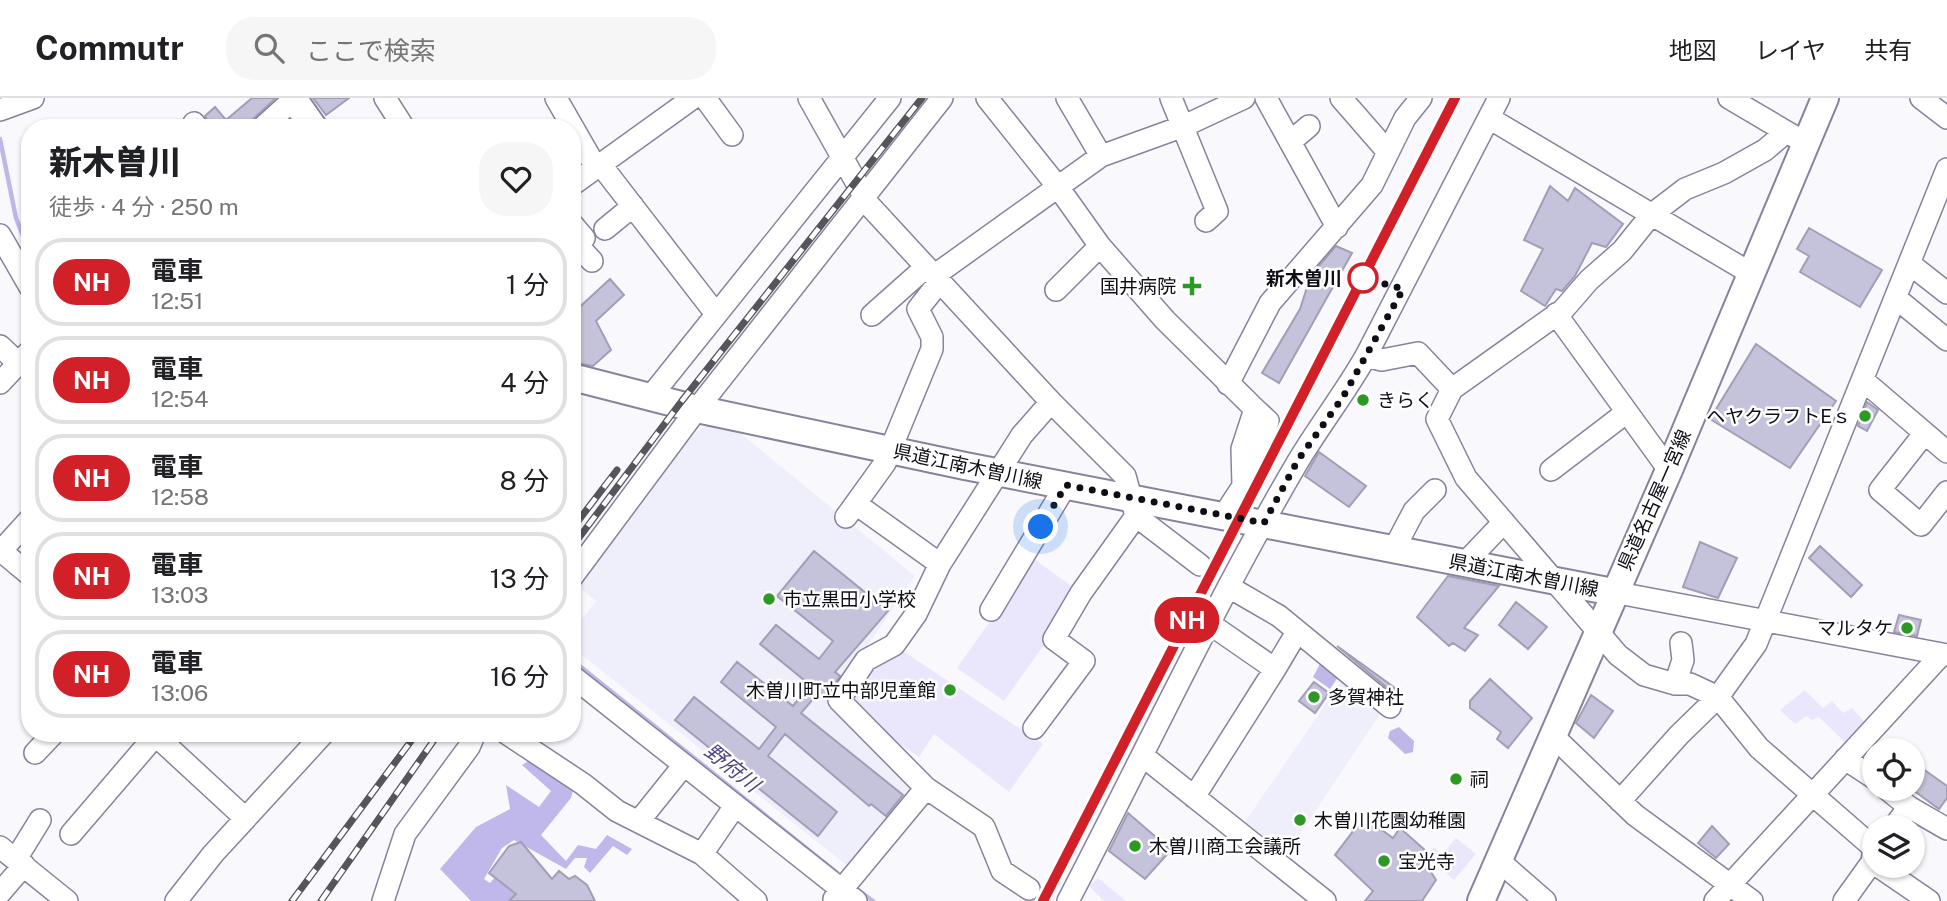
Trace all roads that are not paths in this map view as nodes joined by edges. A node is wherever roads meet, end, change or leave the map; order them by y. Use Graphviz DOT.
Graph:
graph roads {
  1 [pos="33,98"];
  2 [pos="293,98"];
  3 [pos="386,98"];
  4 [pos="556,98"];
  5 [pos="693,98"];
  6 [pos="705,98"];
  7 [pos="809,98"];
  8 [pos="890,98"];
  9 [pos="942,98"];
  10 [pos="987,98"];
  11 [pos="1066,98"];
  12 [pos="1171,98"];
  13 [pos="1266,98"];
  14 [pos="1340,98"];
  15 [pos="1421,98"];
  16 [pos="1499,98"];
  17 [pos="1729,98"];
  18 [pos="1825,98"];
  19 [pos="1921,98"];
  20 [pos="1239,99"];
  21 [pos="4,109"];
  22 [pos="1489,118"];
  23 [pos="1947,118"];
  24 [pos="271,119"];
  25 [pos="308,119"];
  26 [pos="399,119"];
  27 [pos="568,119"];
  28 [pos="1184,126"];
  29 [pos="1310,127"];
  30 [pos="732,135"];
  31 [pos="1796,137"];
  32 [pos="581,142"];
  33 [pos="1290,142"];
  34 [pos="1388,152"];
  35 [pos="1101,156"];
  36 [pos="841,157"];
  37 [pos="598,164"];
  38 [pos="1947,169"];
  39 [pos="581,178"];
  40 [pos="1058,187"];
  41 [pos="866,198"];
  42 [pos="634,206"];
  43 [pos="1651,215"];
  44 [pos="1206,221"];
  45 [pos="1337,227"];
  46 [pos="605,229"];
  47 [pos="0,235"];
  48 [pos="1100,246"];
  49 [pos="581,249"];
  50 [pos="592,261"];
  51 [pos="1910,264"];
  52 [pos="21,271"];
  53 [pos="934,274"];
  54 [pos="1752,274"];
  55 [pos="1056,290"];
  56 [pos="1947,293"];
  57 [pos="1896,298"];
  58 [pos="716,314"];
  59 [pos="1556,314"];
  60 [pos="873,315"];
  61 [pos="1947,340"];
  62 [pos="0,346"];
  63 [pos="21,356"];
  64 [pos="1366,356"];
  65 [pos="21,360"];
  66 [pos="581,379"];
  67 [pos="1864,381"];
  68 [pos="0,383"];
  69 [pos="1228,384"];
  70 [pos="1452,389"];
  71 [pos="651,396"];
  72 [pos="1051,402"];
  73 [pos="697,409"];
  74 [pos="1627,412"];
  75 [pos="1924,434"];
  76 [pos="891,450"];
  77 [pos="1947,452"];
  78 [pos="1551,470"];
  79 [pos="1669,470"];
  80 [pos="998,472"];
  81 [pos="1066,485"];
  82 [pos="1435,490"];
  83 [pos="1947,492"];
  84 [pos="1133,507"];
  85 [pos="1224,515"];
  86 [pos="1504,522"];
  87 [pos="1264,523"];
  88 [pos="21,529"];
  89 [pos="1394,548"];
  90 [pos="0,551"];
  91 [pos="940,564"];
  92 [pos="1464,564"];
  93 [pos="1200,565"];
  94 [pos="581,566"];
  95 [pos="21,568"];
  96 [pos="1556,582"];
  97 [pos="1229,587"];
  98 [pos="1613,592"];
  99 [pos="991,610"];
  100 [pos="1766,622"];
  101 [pos="1210,624"];
  102 [pos="1599,631"];
  103 [pos="1297,632"];
  104 [pos="1681,643"];
  105 [pos="1945,655"];
  106 [pos="1275,669"];
  107 [pos="581,683"];
  108 [pos="1675,684"];
  109 [pos="1718,697"];
  110 [pos="1390,707"];
  111 [pos="1034,727"];
  112 [pos="1553,736"];
  113 [pos="45,742"];
  114 [pos="148,742"];
  115 [pos="162,742"];
  116 [pos="316,742"];
  117 [pos="469,742"];
  118 [pos="520,742"];
  119 [pos="35,752"];
  120 [pos="1143,756"];
  121 [pos="1845,759"];
  122 [pos="684,765"];
  123 [pos="1862,770"];
  124 [pos="926,788"];
  125 [pos="1811,795"];
  126 [pos="1194,797"];
  127 [pos="1620,801"];
  128 [pos="1902,801"];
  129 [pos="735,806"];
  130 [pos="1909,807"];
  131 [pos="1903,815"];
  132 [pos="246,818"];
  133 [pos="40,820"];
  134 [pos="639,821"];
  135 [pos="1947,829"];
  136 [pos="71,834"];
  137 [pos="1862,846"];
  138 [pos="702,855"];
  139 [pos="13,857"];
  140 [pos="1498,860"];
  141 [pos="1862,875"];
  142 [pos="1900,878"];
  143 [pos="1729,884"];
  144 [pos="1029,889"];
  145 [pos="846,891"];
  146 [pos="0,893"];
  147 [pos="1319,899"];
  148 [pos="67,901"];
  149 [pos="176,901"];
  150 [pos="383,901"];
  151 [pos="756,901"];
  152 [pos="1068,901"];
  153 [pos="1481,901"];
  154 [pos="1545,901"];
  155 [pos="1715,901"];
  156 [pos="1752,901"];
  157 [pos="1844,901"];
  158 [pos="1929,901"];
  1 -- 21 [label="street"];
  2 -- 24 [label="street"];
  2 -- 25 [label="main road"];
  3 -- 26 [label="street"];
  4 -- 27 [label="street"];
  5 -- 37 [label="street"];
  6 -- 30 [label="street"];
  7 -- 36 [label="street"];
  8 -- 36 [label="street"];
  9 -- 41 [label="street"];
  10 -- 40 [label="street"];
  11 -- 35 [label="street"];
  12 -- 28 [label="street"];
  13 -- 33 [label="street"];
  14 -- 34 [label="street"];
  15 -- 34 [label="street"];
  16 -- 22 [label="street"];
  17 -- 31 [label="street"];
  18 -- 31 [label="main road, 県道名古屋一宮線"];
  19 -- 23 [label="street"];
  20 -- 28 [label="street"];
  22 -- 43 [label="street"];
  22 -- 64 [label="street"];
  28 -- 35 [label="street"];
  28 -- 44 [label="street"];
  29 -- 33 [label="street"];
  31 -- 43 [label="street"];
  31 -- 54 [label="main road, 県道名古屋一宮線"];
  32 -- 37 [label="street"];
  33 -- 45 [label="street"];
  34 -- 45 [label="street"];
  35 -- 40 [label="street"];
  36 -- 41 [label="street"];
  36 -- 58 [label="street"];
  37 -- 39 [label="street"];
  37 -- 42 [label="street"];
  38 -- 51 [label="street"];
  40 -- 48 [label="street"];
  40 -- 53 [label="street"];
  41 -- 53 [label="street"];
  41 -- 73 [label="street"];
  42 -- 46 [label="street"];
  42 -- 58 [label="street"];
  43 -- 54 [label="street"];
  43 -- 59 [label="street"];
  45 -- 69 [label="street"];
  47 -- 52 [label="street"];
  48 -- 55 [label="street"];
  48 -- 69 [label="street"];
  49 -- 50 [label="street"];
  51 -- 56 [label="street"];
  51 -- 57 [label="street"];
  53 -- 60 [label="street"];
  53 -- 72 [label="street"];
  53 -- 76 [label="street"];
  54 -- 79 [label="main road, 県道名古屋一宮線"];
  57 -- 61 [label="street"];
  57 -- 67 [label="street"];
  58 -- 71 [label="street"];
  59 -- 70 [label="street"];
  59 -- 74 [label="street"];
  62 -- 63 [label="street"];
  64 -- 70 [label="street"];
  64 -- 87 [label="street"];
  65 -- 68 [label="street"];
  66 -- 71 [label="main road, 県道江南木曽川線"];
  67 -- 75 [label="street"];
  67 -- 100 [label="street"];
  69 -- 85 [label="street"];
  70 -- 86 [label="street"];
  71 -- 73 [label="main road, 県道江南木曽川線"];
  72 -- 80 [label="street"];
  72 -- 84 [label="street"];
  73 -- 76 [label="main road, 県道江南木曽川線"];
  73 -- 94 [label="street"];
  74 -- 78 [label="street"];
  74 -- 79 [label="street"];
  75 -- 77 [label="street"];
  75 -- 83 [label="street"];
  76 -- 80 [label="main road, 県道江南木曽川線"];
  76 -- 91 [label="street"];
  79 -- 98 [label="main road, 県道名古屋一宮線"];
  80 -- 81 [label="main road, 県道江南木曽川線"];
  80 -- 91 [label="street"];
  81 -- 84 [label="main road, 県道江南木曽川線"];
  81 -- 99 [label="street"];
  82 -- 89 [label="street"];
  84 -- 85 [label="main road, 県道江南木曽川線"];
  84 -- 93 [label="street"];
  84 -- 111 [label="street"];
  85 -- 87 [label="main road, 県道江南木曽川線"];
  86 -- 92 [label="street"];
  86 -- 96 [label="street"];
  87 -- 89 [label="main road, 県道江南木曽川線"];
  87 -- 97 [label="street"];
  88 -- 90 [label="street"];
  89 -- 92 [label="main road, 県道江南木曽川線"];
  90 -- 95 [label="street"];
  91 -- 124 [label="street"];
  92 -- 96 [label="main road, 県道江南木曽川線"];
  96 -- 98 [label="main road, 県道江南木曽川線"];
  96 -- 102 [label="street"];
  97 -- 101 [label="street"];
  97 -- 103 [label="street"];
  98 -- 100 [label="street"];
  98 -- 102 [label="main road, 県道名古屋一宮線"];
  100 -- 105 [label="street"];
  100 -- 109 [label="street"];
  101 -- 106 [label="street"];
  101 -- 120 [label="street"];
  102 -- 108 [label="street"];
  102 -- 112 [label="main road, 県道名古屋一宮線"];
  103 -- 106 [label="street"];
  103 -- 110 [label="street"];
  104 -- 108 [label="street"];
  105 -- 121 [label="street"];
  106 -- 126 [label="street"];
  107 -- 122 [label="street"];
  108 -- 109 [label="street"];
  109 -- 125 [label="street"];
  109 -- 127 [label="street"];
  112 -- 127 [label="street"];
  112 -- 140 [label="main road, 県道名古屋一宮線"];
  113 -- 119 [label="street"];
  114 -- 136 [label="street"];
  115 -- 132 [label="street"];
  116 -- 132 [label="street"];
  117 -- 150 [label="street"];
  118 -- 134 [label="street"];
  120 -- 126 [label="street"];
  120 -- 152 [label="street"];
  121 -- 123 [label="street"];
  121 -- 125 [label="street"];
  122 -- 129 [label="street"];
  122 -- 134 [label="street"];
  124 -- 144 [label="street"];
  124 -- 145 [label="street"];
  125 -- 137 [label="street"];
  125 -- 143 [label="street"];
  126 -- 147 [label="street"];
  127 -- 143 [label="street"];
  128 -- 130 [label="street"];
  129 -- 138 [label="street"];
  129 -- 145 [label="street"];
  130 -- 131 [label="street"];
  130 -- 135 [label="street"];
  132 -- 149 [label="street"];
  133 -- 139 [label="street"];
  134 -- 138 [label="street"];
  138 -- 151 [label="street"];
  139 -- 146 [label="street"];
  139 -- 148 [label="street"];
  140 -- 153 [label="main road, 県道名古屋一宮線"];
  140 -- 154 [label="street"];
  141 -- 157 [label="street"];
  142 -- 158 [label="street"];
  143 -- 155 [label="street"];
  143 -- 156 [label="street"];
}
